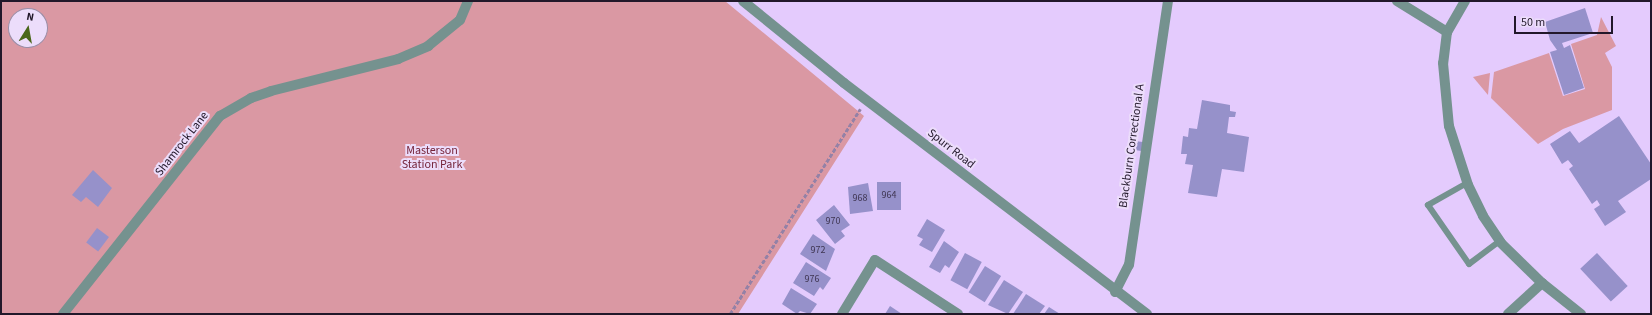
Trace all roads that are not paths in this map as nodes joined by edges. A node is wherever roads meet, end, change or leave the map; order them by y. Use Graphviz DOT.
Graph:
graph roads {
  1 [pos="468,1"];
  2 [pos="743,1"];
  3 [pos="1168,1"];
  4 [pos="1397,1"];
  5 [pos="1465,1"];
  6 [pos="1447,32"];
  7 [pos="1467,183"];
  8 [pos="1500,241"];
  9 [pos="1542,283"];
  10 [pos="1115,292"];
  11 [pos="63,314"];
  12 [pos="842,314"];
  13 [pos="958,314"];
  14 [pos="1147,314"];
  15 [pos="1508,314"];
  16 [pos="1581,314"];
  1 -- 11 [label="street, Shamrock Lane"];
  2 -- 10 [label="street, Spurr Road"];
  3 -- 10 [label="street, Blackburn Correctional A"];
  4 -- 6 [label="street"];
  5 -- 6 [label="street"];
  6 -- 7 [label="street"];
  7 -- 8 [label="street"];
  7 -- 8 [label="lane"];
  8 -- 9 [label="street"];
  9 -- 15 [label="street"];
  9 -- 16 [label="street"];
  10 -- 14 [label="street, Spurr Road"];
  12 -- 13 [label="street"];
}
